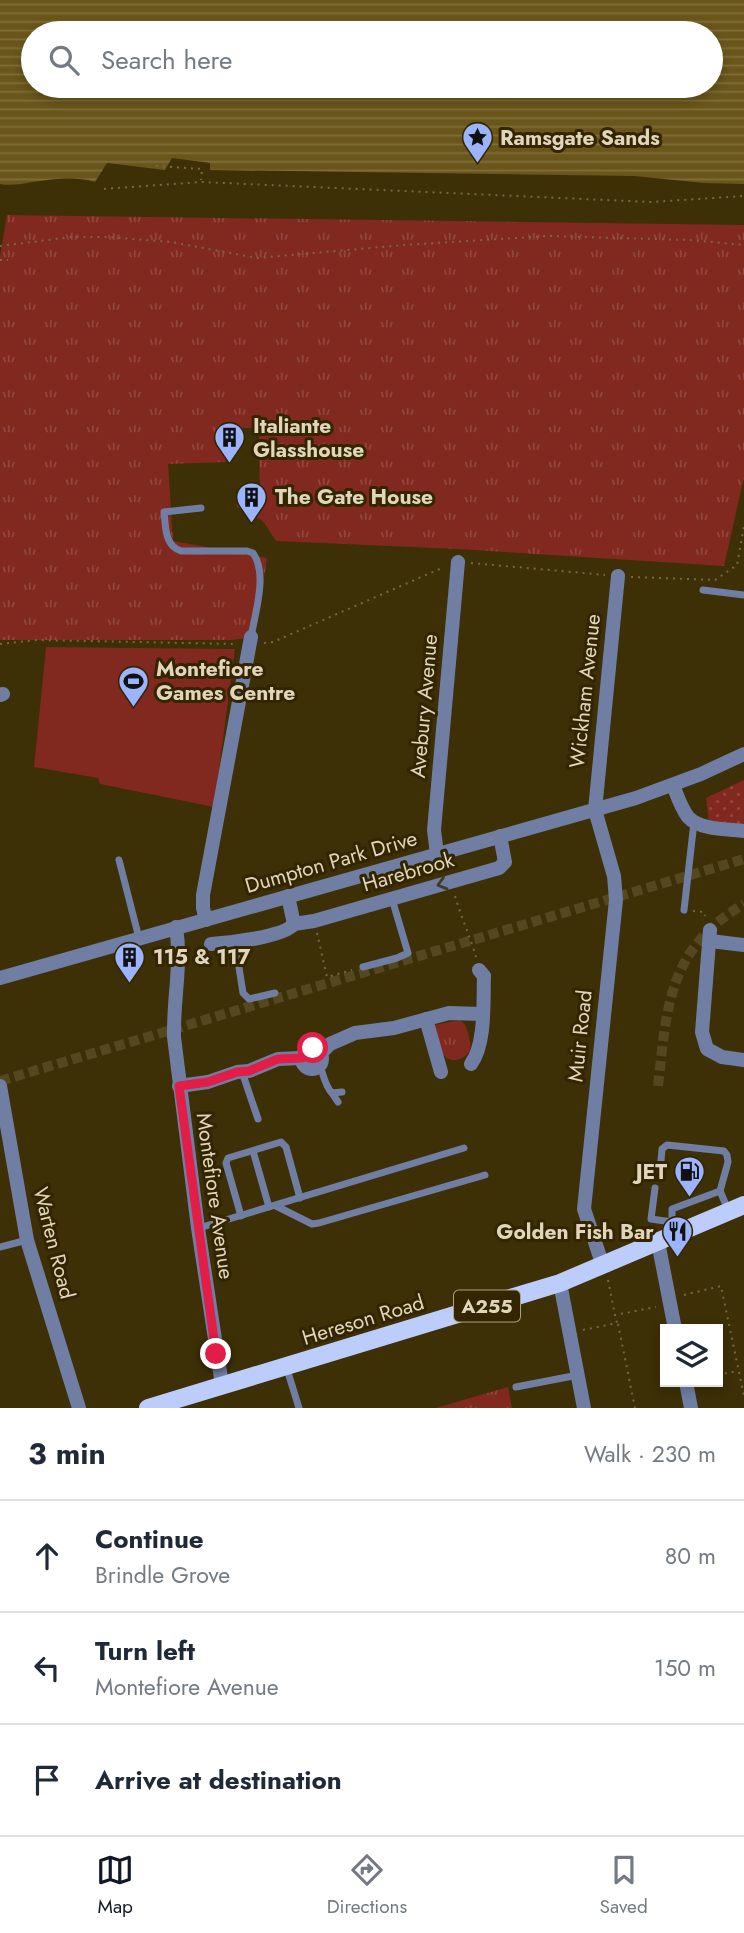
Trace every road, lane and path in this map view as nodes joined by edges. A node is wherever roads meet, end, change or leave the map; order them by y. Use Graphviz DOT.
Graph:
graph roads {
  1 [pos="156,166"];
  2 [pos="201,181"];
  3 [pos="103,189"];
  4 [pos="744,196"];
  5 [pos="744,245"];
  6 [pos="0,246"];
  7 [pos="0,260"];
  8 [pos="8,260"];
  9 [pos="201,508"];
  10 [pos="744,526"];
  11 [pos="743,540"];
  12 [pos="458,562"];
  13 [pos="724,566"];
  14 [pos="725,573"];
  15 [pos="618,576"];
  16 [pos="703,590"];
  17 [pos="744,595"];
  18 [pos="250,641"];
  19 [pos="0,644"];
  20 [pos="744,754"];
  21 [pos="673,785"];
  22 [pos="595,810"];
  23 [pos="694,822"];
  24 [pos="744,831"];
  25 [pos="500,836"];
  26 [pos="437,854"];
  27 [pos="119,860"];
  28 [pos="451,882"];
  29 [pos="288,896"];
  30 [pos="392,899"];
  31 [pos="684,910"];
  32 [pos="206,920"];
  33 [pos="314,921"];
  34 [pos="294,924"];
  35 [pos="177,928"];
  36 [pos="710,936"];
  37 [pos="139,938"];
  38 [pos="235,942"];
  39 [pos="211,944"];
  40 [pos="744,945"];
  41 [pos="363,967"];
  42 [pos="479,970"];
  43 [pos="0,978"];
  44 [pos="275,993"];
  45 [pos="482,1014"];
  46 [pos="426,1019"];
  47 [pos="320,1059"];
  48 [pos="744,1060"];
  49 [pos="471,1064"];
  50 [pos="242,1072"];
  51 [pos="441,1072"];
  52 [pos="0,1086"];
  53 [pos="179,1086"];
  54 [pos="342,1092"];
  55 [pos="332,1093"];
  56 [pos="338,1102"];
  57 [pos="258,1119"];
  58 [pos="464,1148"];
  59 [pos="253,1151"];
  60 [pos="660,1172"];
  61 [pos="485,1175"];
  62 [pos="655,1188"];
  63 [pos="720,1191"];
  64 [pos="300,1198"];
  65 [pos="272,1206"];
  66 [pos="736,1209"];
  67 [pos="241,1216"];
  68 [pos="198,1228"];
  69 [pos="667,1233"];
  70 [pos="27,1240"];
  71 [pos="0,1247"];
  72 [pos="603,1266"];
  73 [pos="560,1283"];
  74 [pos="670,1301"];
  75 [pos="615,1315"];
  76 [pos="617,1323"];
  77 [pos="674,1324"];
  78 [pos="569,1333"];
  79 [pos="286,1367"];
  80 [pos="738,1370"];
  81 [pos="723,1374"];
  82 [pos="578,1375"];
  83 [pos="222,1385"];
  84 [pos="516,1387"];
  85 [pos="687,1387"];
  86 [pos="744,1396"];
  87 [pos="153,1407"];
  88 [pos="79,1408"];
  89 [pos="299,1408"];
  90 [pos="584,1408"];
  91 [pos="635,1408"];
  92 [pos="691,1408"];
  1 -- 2 [label="path"];
  2 -- 3 [label="path"];
  2 -- 4 [label="path"];
  5 -- 6 [label="path"];
  7 -- 8 [label="path"];
  9 -- 18 [label="lane"];
  10 -- 11 [label="path"];
  11 -- 14 [label="path"];
  12 -- 15 [label="path"];
  12 -- 18 [label="path"];
  12 -- 26 [label="street, Avebury Avenue"];
  13 -- 14 [label="path"];
  14 -- 15 [label="path"];
  15 -- 22 [label="street, Wickham Avenue"];
  16 -- 17 [label="lane"];
  18 -- 19 [label="path"];
  18 -- 32 [label="street"];
  20 -- 21 [label="street, Dumpton Park Drive"];
  21 -- 22 [label="street, Dumpton Park Drive"];
  21 -- 23 [label="street"];
  22 -- 25 [label="street, Dumpton Park Drive"];
  22 -- 72 [label="street, Muir Road"];
  23 -- 24 [label="street"];
  23 -- 31 [label="lane"];
  25 -- 26 [label="street, Dumpton Park Drive"];
  25 -- 28 [label="street, Harebrook"];
  26 -- 29 [label="street, Dumpton Park Drive"];
  27 -- 37 [label="lane"];
  28 -- 30 [label="street, Harebrook, one-way"];
  28 -- 42 [label="path"];
  29 -- 32 [label="street, Dumpton Park Drive"];
  29 -- 34 [label="street"];
  30 -- 33 [label="street, Harebrook"];
  30 -- 41 [label="lane"];
  31 -- 36 [label="path"];
  32 -- 35 [label="street, Dumpton Park Drive"];
  33 -- 34 [label="street, Harebrook"];
  33 -- 41 [label="path"];
  34 -- 38 [label="street, Harebrook"];
  35 -- 37 [label="street, Dumpton Park Drive"];
  35 -- 53 [label="street, Montefiore Avenue"];
  36 -- 40 [label="street"];
  36 -- 48 [label="street"];
  37 -- 43 [label="street, Dumpton Park Drive"];
  38 -- 39 [label="street, Harebrook"];
  38 -- 44 [label="lane"];
  42 -- 45 [label="street"];
  45 -- 46 [label="street"];
  45 -- 49 [label="street"];
  46 -- 47 [label="street"];
  46 -- 51 [label="street"];
  47 -- 50 [label="street"];
  47 -- 55 [label="lane"];
  50 -- 53 [label="street"];
  50 -- 57 [label="lane"];
  52 -- 70 [label="street, Warten Road"];
  53 -- 68 [label="street, Montefiore Avenue"];
  54 -- 55 [label="lane"];
  55 -- 56 [label="lane"];
  58 -- 64 [label="lane"];
  59 -- 64 [label="lane"];
  59 -- 65 [label="lane"];
  59 -- 67 [label="lane"];
  60 -- 63 [label="lane"];
  61 -- 65 [label="lane"];
  62 -- 69 [label="lane"];
  63 -- 66 [label="lane"];
  63 -- 69 [label="lane"];
  64 -- 65 [label="lane"];
  65 -- 67 [label="lane"];
  66 -- 69 [label="main road, Hereson Road / A255"];
  67 -- 68 [label="lane"];
  68 -- 83 [label="street, Montefiore Avenue"];
  69 -- 72 [label="main road, Hereson Road / A255"];
  69 -- 74 [label="street"];
  70 -- 71 [label="lane"];
  70 -- 88 [label="street, Warten Road"];
  72 -- 73 [label="main road, Hereson Road / A255"];
  72 -- 75 [label="path"];
  73 -- 78 [label="street"];
  73 -- 79 [label="main road, Hereson Road / A255"];
  74 -- 75 [label="path"];
  74 -- 77 [label="street"];
  74 -- 80 [label="path"];
  75 -- 76 [label="path"];
  76 -- 78 [label="path"];
  76 -- 91 [label="path"];
  78 -- 82 [label="street"];
  79 -- 83 [label="main road, Hereson Road / A255"];
  79 -- 89 [label="lane"];
  80 -- 81 [label="path"];
  80 -- 86 [label="path"];
  82 -- 84 [label="lane"];
  82 -- 90 [label="street"];
  83 -- 87 [label="main road, Hereson Road / A255"];
  85 -- 92 [label="street"];
}
